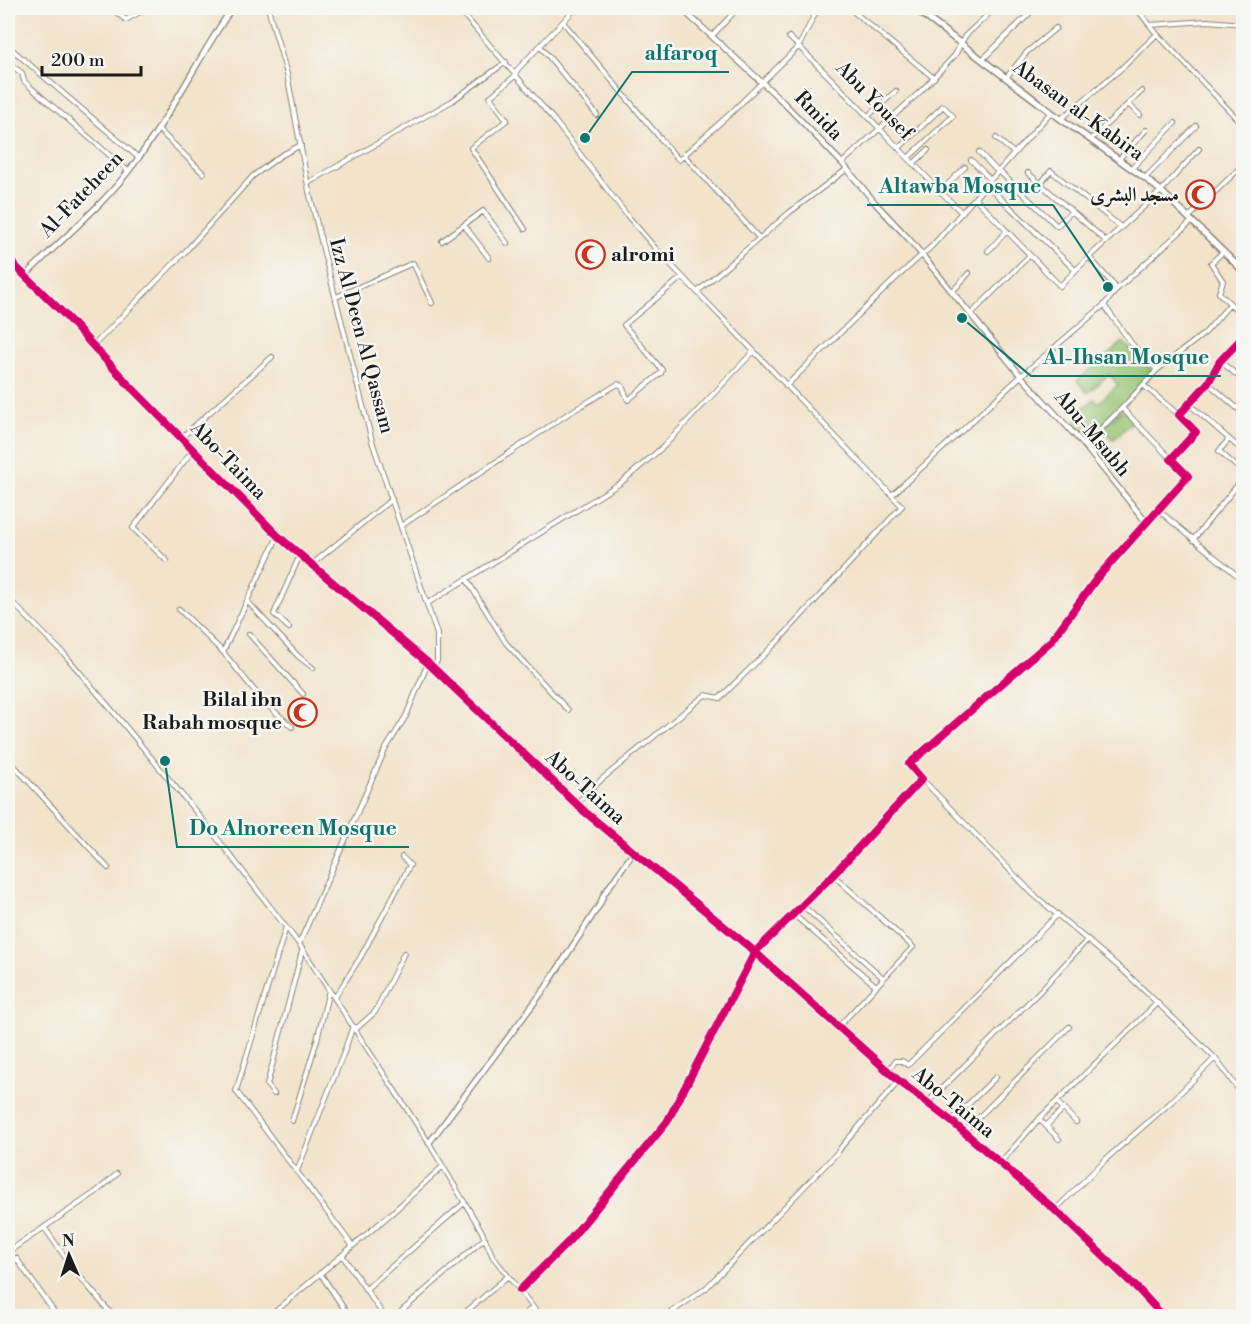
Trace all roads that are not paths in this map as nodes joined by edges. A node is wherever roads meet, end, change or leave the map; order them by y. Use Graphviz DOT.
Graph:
graph roads {
  1 [pos="111,8"];
  2 [pos="147,8"];
  3 [pos="232,8"];
  4 [pos="268,8"];
  5 [pos="458,8"];
  6 [pos="576,8"];
  7 [pos="681,8"];
  8 [pos="738,8"];
  9 [pos="822,8"];
  10 [pos="849,8"];
  11 [pos="914,8"];
  12 [pos="995,8"];
  13 [pos="1035,8"];
  14 [pos="1136,8"];
  15 [pos="1150,8"];
  16 [pos="1143,15"];
  17 [pos="563,21"];
  18 [pos="1244,24"];
  19 [pos="1150,25"];
  20 [pos="1056,27"];
  21 [pos="1157,34"];
  22 [pos="712,36"];
  23 [pos="789,37"];
  24 [pos="961,44"];
  25 [pos="8,46"];
  26 [pos="540,46"];
  27 [pos="799,46"];
  28 [pos="982,60"];
  29 [pos="506,62"];
  30 [pos="8,63"];
  31 [pos="516,75"];
  32 [pos="934,78"];
  33 [pos="1006,78"];
  34 [pos="762,82"];
  35 [pos="896,91"];
  36 [pos="1142,91"];
  37 [pos="1129,105"];
  38 [pos="1051,112"];
  39 [pos="597,115"];
  40 [pos="1140,115"];
  41 [pos="868,116"];
  42 [pos="1061,119"];
  43 [pos="1175,123"];
  44 [pos="1196,126"];
  45 [pos="1244,126"];
  46 [pos="882,128"];
  47 [pos="158,129"];
  48 [pos="1146,130"];
  49 [pos="996,138"];
  50 [pos="1091,139"];
  51 [pos="301,145"];
  52 [pos="898,148"];
  53 [pos="1199,149"];
  54 [pos="928,150"];
  55 [pos="979,152"];
  56 [pos="1014,153"];
  57 [pos="684,155"];
  58 [pos="139,158"];
  59 [pos="908,158"];
  60 [pos="1119,159"];
  61 [pos="971,160"];
  62 [pos="842,163"];
  63 [pos="913,164"];
  64 [pos="1244,164"];
  65 [pos="965,167"];
  66 [pos="1132,168"];
  67 [pos="847,169"];
  68 [pos="1239,170"];
  69 [pos="129,171"];
  70 [pos="999,171"];
  71 [pos="203,173"];
  72 [pos="1028,173"];
  73 [pos="1244,175"];
  74 [pos="1145,178"];
  75 [pos="991,180"];
  76 [pos="308,183"];
  77 [pos="1041,183"];
  78 [pos="987,185"];
  79 [pos="1161,191"];
  80 [pos="940,192"];
  81 [pos="975,198"];
  82 [pos="1072,211"];
  83 [pos="962,213"];
  84 [pos="1189,220"];
  85 [pos="464,225"];
  86 [pos="1121,227"];
  87 [pos="525,229"];
  88 [pos="1007,231"];
  89 [pos="759,238"];
  90 [pos="442,241"];
  91 [pos="1106,241"];
  92 [pos="507,243"];
  93 [pos="988,251"];
  94 [pos="1223,252"];
  95 [pos="1030,255"];
  96 [pos="922,256"];
  97 [pos="1089,257"];
  98 [pos="489,258"];
  99 [pos="8,259"];
  100 [pos="1075,270"];
  101 [pos="1244,272"];
  102 [pos="969,273"];
  103 [pos="22,274"];
  104 [pos="682,277"];
  105 [pos="1117,289"];
  106 [pos="697,292"];
  107 [pos="951,292"];
  108 [pos="336,297"];
  109 [pos="432,303"];
  110 [pos="1230,304"];
  111 [pos="1104,305"];
  112 [pos="1239,312"];
  113 [pos="971,314"];
  114 [pos="1244,336"];
  115 [pos="93,346"];
  116 [pos="1234,347"];
  117 [pos="753,352"];
  118 [pos="1244,355"];
  119 [pos="272,357"];
  120 [pos="1220,361"];
  121 [pos="1157,370"];
  122 [pos="1022,376"];
  123 [pos="1244,381"];
  124 [pos="1208,383"];
  125 [pos="1143,385"];
  126 [pos="786,386"];
  127 [pos="1189,404"];
  128 [pos="1122,408"];
  129 [pos="1244,414"];
  130 [pos="1179,415"];
  131 [pos="182,437"];
  132 [pos="1229,440"];
  133 [pos="1084,445"];
  134 [pos="194,449"];
  135 [pos="1244,452"];
  136 [pos="1171,459"];
  137 [pos="1244,475"];
  138 [pos="892,495"];
  139 [pos="392,499"];
  140 [pos="1158,510"];
  141 [pos="1146,522"];
  142 [pos="400,526"];
  143 [pos="278,536"];
  144 [pos="1193,540"];
  145 [pos="300,555"];
  146 [pos="167,561"];
  147 [pos="311,565"];
  148 [pos="467,580"];
  149 [pos="1244,581"];
  150 [pos="8,600"];
  151 [pos="247,601"];
  152 [pos="428,603"];
  153 [pos="179,609"];
  154 [pos="289,628"];
  155 [pos="249,634"];
  156 [pos="223,652"];
  157 [pos="431,665"];
  158 [pos="313,668"];
  159 [pos="303,694"];
  160 [pos="568,710"];
  161 [pos="292,727"];
  162 [pos="8,759"];
  163 [pos="921,779"];
  164 [pos="576,803"];
  165 [pos="633,853"];
  166 [pos="402,858"];
  167 [pos="108,868"];
  168 [pos="833,875"];
  169 [pos="802,905"];
  170 [pos="794,914"];
  171 [pos="1058,914"];
  172 [pos="286,927"];
  173 [pos="1088,939"];
  174 [pos="299,944"];
  175 [pos="303,950"];
  176 [pos="754,952"];
  177 [pos="404,953"];
  178 [pos="883,978"];
  179 [pos="876,986"];
  180 [pos="329,990"];
  181 [pos="334,997"];
  182 [pos="1157,1003"];
  183 [pos="352,1026"];
  184 [pos="838,1026"];
  185 [pos="1069,1028"];
  186 [pos="1215,1058"];
  187 [pos="888,1072"];
  188 [pos="996,1077"];
  189 [pos="899,1081"];
  190 [pos="274,1094"];
  191 [pos="1244,1097"];
  192 [pos="1057,1102"];
  193 [pos="927,1103"];
  194 [pos="1064,1108"];
  195 [pos="1039,1119"];
  196 [pos="292,1120"];
  197 [pos="951,1122"];
  198 [pos="1077,1122"];
  199 [pos="1046,1126"];
  200 [pos="963,1133"];
  201 [pos="1059,1139"];
  202 [pos="429,1143"];
  203 [pos="1000,1163"];
  204 [pos="442,1167"];
  205 [pos="297,1171"];
  206 [pos="117,1174"];
  207 [pos="464,1203"];
  208 [pos="1055,1210"];
  209 [pos="44,1227"];
  210 [pos="484,1238"];
  211 [pos="352,1245"];
  212 [pos="8,1252"];
  213 [pos="342,1256"];
  214 [pos="8,1265"];
  215 [pos="320,1273"];
  216 [pos="507,1277"];
  217 [pos="365,1290"];
  218 [pos="520,1290"];
  219 [pos="532,1308"];
  220 [pos="57,1317"];
  221 [pos="113,1317"];
  222 [pos="270,1317"];
  223 [pos="349,1317"];
  224 [pos="384,1317"];
  225 [pos="396,1317"];
  226 [pos="461,1317"];
  227 [pos="522,1317"];
  228 [pos="540,1317"];
  229 [pos="666,1317"];
  230 [pos="1163,1317"];
  1 -- 2 [label="street"];
  3 -- 47 [label="street, Al-Fateheen"];
  4 -- 51 [label="street, Izz Al Deen Al Qassam"];
  5 -- 29 [label="street"];
  6 -- 17 [label="street"];
  7 -- 22 [label="street, Rmida"];
  8 -- 22 [label="street"];
  9 -- 27 [label="street"];
  10 -- 32 [label="street"];
  11 -- 24 [label="main road, Abasan al-Kabira"];
  12 -- 24 [label="street"];
  13 -- 28 [label="street"];
  14 -- 16 [label="street"];
  15 -- 16 [label="street"];
  16 -- 19 [label="street"];
  17 -- 26 [label="street"];
  17 -- 57 [label="street"];
  18 -- 19 [label="street"];
  19 -- 21 [label="street"];
  20 -- 33 [label="street"];
  21 -- 42 [label="street"];
  21 -- 45 [label="street"];
  22 -- 34 [label="street, Rmida"];
  23 -- 27 [label="street, Abu Yousef"];
  24 -- 28 [label="main road, Abasan al-Kabira"];
  24 -- 32 [label="street"];
  25 -- 58 [label="street"];
  26 -- 31 [label="street"];
  26 -- 39 [label="street"];
  27 -- 34 [label="street"];
  27 -- 41 [label="street, Abu Yousef"];
  28 -- 33 [label="main road, Abasan al-Kabira"];
  29 -- 31 [label="street"];
  29 -- 76 [label="street"];
  30 -- 69 [label="street"];
  31 -- 87 [label="street"];
  31 -- 104 [label="street"];
  32 -- 46 [label="street"];
  33 -- 38 [label="main road, Abasan al-Kabira"];
  34 -- 57 [label="street"];
  34 -- 62 [label="street, Rmida"];
  35 -- 41 [label="street"];
  36 -- 37 [label="street"];
  37 -- 40 [label="street"];
  37 -- 50 [label="street"];
  38 -- 42 [label="main road, Abasan al-Kabira"];
  38 -- 56 [label="street"];
  41 -- 46 [label="street, Abu Yousef"];
  42 -- 50 [label="main road, Abasan al-Kabira"];
  43 -- 66 [label="street"];
  44 -- 74 [label="street"];
  46 -- 52 [label="street, Abu Yousef"];
  46 -- 62 [label="street"];
  47 -- 58 [label="street, Al-Fateheen"];
  47 -- 71 [label="street"];
  48 -- 60 [label="street"];
  49 -- 56 [label="street"];
  50 -- 60 [label="main road, Abasan al-Kabira"];
  51 -- 76 [label="street, Izz Al Deen Al Qassam"];
  51 -- 115 [label="street"];
  52 -- 59 [label="street, Abu Yousef"];
  52 -- 59 [label="street"];
  53 -- 79 [label="street"];
  54 -- 63 [label="street"];
  55 -- 70 [label="street"];
  56 -- 70 [label="street"];
  57 -- 89 [label="street"];
  58 -- 69 [label="street, Al-Fateheen"];
  59 -- 63 [label="street, Abu Yousef"];
  60 -- 66 [label="main road, Abasan al-Kabira"];
  61 -- 75 [label="street"];
  62 -- 67 [label="street, Rmida"];
  63 -- 80 [label="street, Abu Yousef"];
  64 -- 68 [label="street"];
  65 -- 80 [label="street"];
  66 -- 74 [label="main road, Abasan al-Kabira"];
  67 -- 89 [label="street"];
  67 -- 96 [label="street, Rmida"];
  68 -- 73 [label="street"];
  68 -- 84 [label="street"];
  69 -- 103 [label="street, Al-Fateheen"];
  70 -- 75 [label="street"];
  70 -- 82 [label="street"];
  72 -- 77 [label="street"];
  74 -- 79 [label="main road, Abasan al-Kabira"];
  75 -- 78 [label="street"];
  76 -- 108 [label="street, Izz Al Deen Al Qassam"];
  77 -- 82 [label="street"];
  77 -- 86 [label="street"];
  78 -- 81 [label="street"];
  78 -- 100 [label="street"];
  79 -- 84 [label="main road, Abasan al-Kabira"];
  79 -- 86 [label="street"];
  80 -- 83 [label="street, Abu Yousef"];
  81 -- 83 [label="street"];
  81 -- 88 [label="street"];
  82 -- 91 [label="street"];
  83 -- 96 [label="street"];
  84 -- 94 [label="main road, Abasan al-Kabira"];
  84 -- 105 [label="street"];
  85 -- 90 [label="street"];
  85 -- 92 [label="street"];
  85 -- 98 [label="street"];
  86 -- 91 [label="street"];
  88 -- 93 [label="street"];
  88 -- 95 [label="street"];
  89 -- 106 [label="street"];
  91 -- 97 [label="street"];
  94 -- 101 [label="main road, Abasan al-Kabira"];
  94 -- 110 [label="street"];
  95 -- 100 [label="street"];
  95 -- 113 [label="street"];
  96 -- 107 [label="street, Abu-Msubh"];
  96 -- 126 [label="street"];
  97 -- 100 [label="street"];
  97 -- 105 [label="street"];
  99 -- 103 [label="street, Abo-Taima"];
  102 -- 107 [label="street"];
  103 -- 115 [label="street, Abo-Taima"];
  104 -- 106 [label="street"];
  104 -- 142 [label="street"];
  105 -- 111 [label="street"];
  106 -- 117 [label="street"];
  107 -- 113 [label="street, Abu-Msubh"];
  108 -- 109 [label="street"];
  108 -- 139 [label="street, Izz Al Deen Al Qassam"];
  110 -- 112 [label="street"];
  110 -- 121 [label="street"];
  111 -- 121 [label="street"];
  111 -- 122 [label="street"];
  113 -- 122 [label="street, Abu-Msubh"];
  114 -- 116 [label="street"];
  115 -- 131 [label="street, Abo-Taima"];
  116 -- 118 [label="street"];
  116 -- 120 [label="street"];
  117 -- 126 [label="street"];
  117 -- 148 [label="street"];
  119 -- 131 [label="street"];
  120 -- 123 [label="street"];
  120 -- 124 [label="street"];
  121 -- 125 [label="street"];
  122 -- 133 [label="street, Abu-Msubh"];
  122 -- 138 [label="street"];
  124 -- 127 [label="street"];
  124 -- 129 [label="street"];
  125 -- 128 [label="street"];
  125 -- 130 [label="street"];
  126 -- 138 [label="street"];
  127 -- 130 [label="street"];
  127 -- 132 [label="street"];
  128 -- 133 [label="street"];
  128 -- 136 [label="street"];
  130 -- 136 [label="street"];
  131 -- 134 [label="street, Abo-Taima"];
  132 -- 135 [label="street"];
  132 -- 137 [label="street"];
  133 -- 141 [label="street, Abu-Msubh"];
  134 -- 143 [label="street, Abo-Taima"];
  134 -- 146 [label="street"];
  136 -- 140 [label="street"];
  137 -- 144 [label="street"];
  138 -- 164 [label="street"];
  139 -- 142 [label="street, Izz Al Deen Al Qassam"];
  139 -- 147 [label="street"];
  140 -- 141 [label="street"];
  140 -- 144 [label="street"];
  141 -- 163 [label="street"];
  142 -- 152 [label="street, Izz Al Deen Al Qassam"];
  143 -- 145 [label="street, Abo-Taima"];
  143 -- 151 [label="street"];
  144 -- 149 [label="street"];
  145 -- 147 [label="street, Abo-Taima"];
  145 -- 154 [label="street"];
  147 -- 157 [label="street, Abo-Taima"];
  148 -- 152 [label="street"];
  148 -- 160 [label="street"];
  150 -- 172 [label="street"];
  151 -- 156 [label="street"];
  151 -- 158 [label="street"];
  152 -- 157 [label="street, Izz Al Deen Al Qassam"];
  153 -- 156 [label="street"];
  155 -- 159 [label="street"];
  156 -- 161 [label="street"];
  157 -- 164 [label="street, Abo-Taima"];
  157 -- 174 [label="street, Izz Al Deen Al Qassam"];
  162 -- 167 [label="street"];
  163 -- 168 [label="street"];
  163 -- 171 [label="street"];
  164 -- 165 [label="street, Abo-Taima"];
  165 -- 176 [label="street, Abo-Taima"];
  165 -- 202 [label="street"];
  166 -- 181 [label="street"];
  168 -- 169 [label="street"];
  168 -- 178 [label="street"];
  169 -- 170 [label="street"];
  169 -- 178 [label="street"];
  170 -- 176 [label="street"];
  170 -- 179 [label="street"];
  171 -- 173 [label="street"];
  171 -- 187 [label="street"];
  172 -- 174 [label="street"];
  172 -- 205 [label="street"];
  173 -- 182 [label="street"];
  173 -- 193 [label="street"];
  174 -- 175 [label="street"];
  175 -- 180 [label="street"];
  175 -- 190 [label="street"];
  176 -- 184 [label="street, Abo-Taima"];
  176 -- 218 [label="street"];
  177 -- 183 [label="street"];
  178 -- 179 [label="street"];
  179 -- 184 [label="street"];
  180 -- 181 [label="street"];
  180 -- 196 [label="street"];
  181 -- 183 [label="street"];
  182 -- 186 [label="street"];
  182 -- 192 [label="street"];
  183 -- 202 [label="street"];
  183 -- 205 [label="street"];
  184 -- 187 [label="street, Abo-Taima"];
  185 -- 200 [label="street"];
  186 -- 191 [label="street"];
  186 -- 208 [label="street"];
  187 -- 189 [label="street, Abo-Taima"];
  188 -- 197 [label="street"];
  189 -- 193 [label="street, Abo-Taima"];
  189 -- 229 [label="street"];
  192 -- 194 [label="street"];
  192 -- 195 [label="street"];
  193 -- 197 [label="street, Abo-Taima"];
  194 -- 198 [label="street"];
  194 -- 199 [label="street"];
  195 -- 199 [label="street"];
  195 -- 203 [label="street"];
  197 -- 200 [label="street, Abo-Taima"];
  199 -- 201 [label="street"];
  200 -- 203 [label="street, Abo-Taima"];
  202 -- 204 [label="street"];
  203 -- 208 [label="street, Abo-Taima"];
  204 -- 207 [label="street"];
  204 -- 211 [label="street"];
  205 -- 211 [label="street"];
  206 -- 209 [label="street"];
  207 -- 210 [label="street"];
  207 -- 217 [label="street"];
  208 -- 230 [label="street, Abo-Taima"];
  209 -- 212 [label="street"];
  209 -- 221 [label="street"];
  210 -- 216 [label="street"];
  210 -- 225 [label="street"];
  211 -- 213 [label="street"];
  213 -- 215 [label="street"];
  213 -- 217 [label="street"];
  214 -- 220 [label="street"];
  215 -- 222 [label="street"];
  215 -- 223 [label="street"];
  216 -- 218 [label="street"];
  216 -- 226 [label="street"];
  217 -- 224 [label="street"];
  218 -- 219 [label="street"];
  219 -- 227 [label="street"];
  219 -- 228 [label="street"];
}
